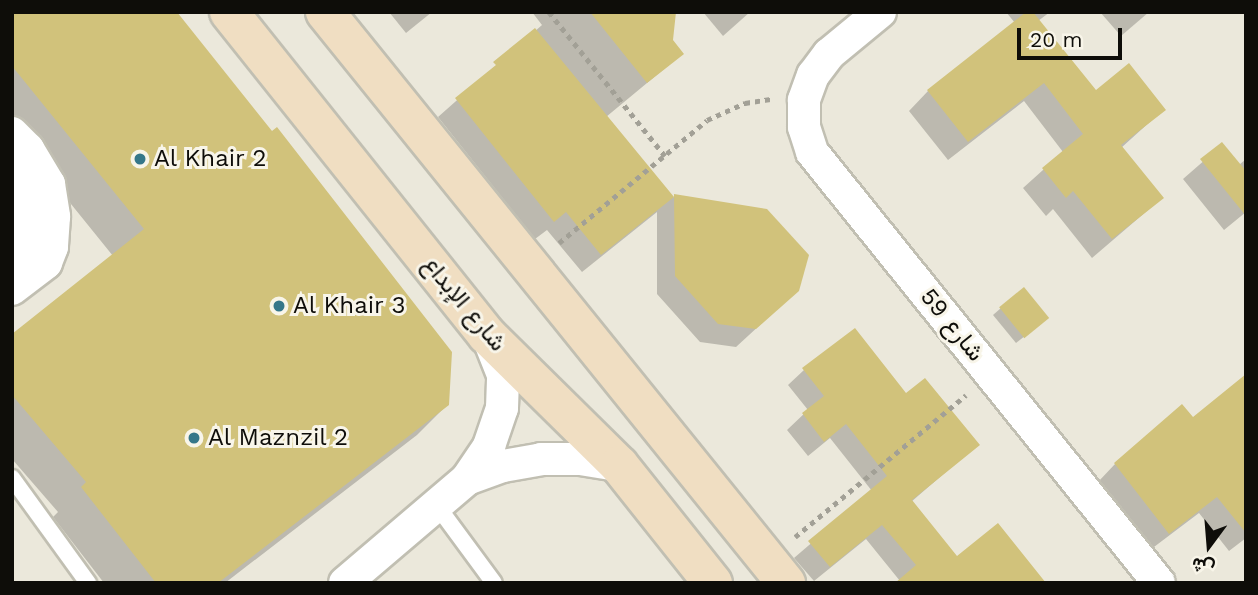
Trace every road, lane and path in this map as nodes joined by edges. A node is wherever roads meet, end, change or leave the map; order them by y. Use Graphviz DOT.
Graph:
graph roads {
  1 [pos="229,12"];
  2 [pos="325,12"];
  3 [pos="549,12"];
  4 [pos="880,12"];
  5 [pos="804,100"];
  6 [pos="12,133"];
  7 [pos="665,156"];
  8 [pos="12,172"];
  9 [pos="12,262"];
  10 [pos="531,266"];
  11 [pos="12,289"];
  12 [pos="487,335"];
  13 [pos="991,374"];
  14 [pos="619,465"];
  15 [pos="12,478"];
  16 [pos="467,480"];
  17 [pos="438,507"];
  18 [pos="776,571"];
  19 [pos="1158,582"];
  20 [pos="88,583"];
  21 [pos="345,583"];
  22 [pos="494,583"];
  23 [pos="713,583"];
  1 -- 12 [label="main road, شارع الإبداع"];
  2 -- 10 [label="main road"];
  3 -- 7 [label="path"];
  4 -- 5 [label="street, شارع 59"];
  5 -- 7 [label="path"];
  5 -- 13 [label="street, شارع 59"];
  6 -- 11 [label="street"];
  7 -- 10 [label="path"];
  8 -- 9 [label="street"];
  10 -- 18 [label="main road"];
  12 -- 14 [label="main road, شارع الإبداع"];
  12 -- 16 [label="street"];
  13 -- 18 [label="path"];
  13 -- 19 [label="street, شارع 59"];
  14 -- 16 [label="street"];
  14 -- 23 [label="main road, شارع الإبداع"];
  15 -- 20 [label="lane"];
  16 -- 17 [label="street"];
  17 -- 21 [label="street"];
  17 -- 22 [label="lane"];
}
